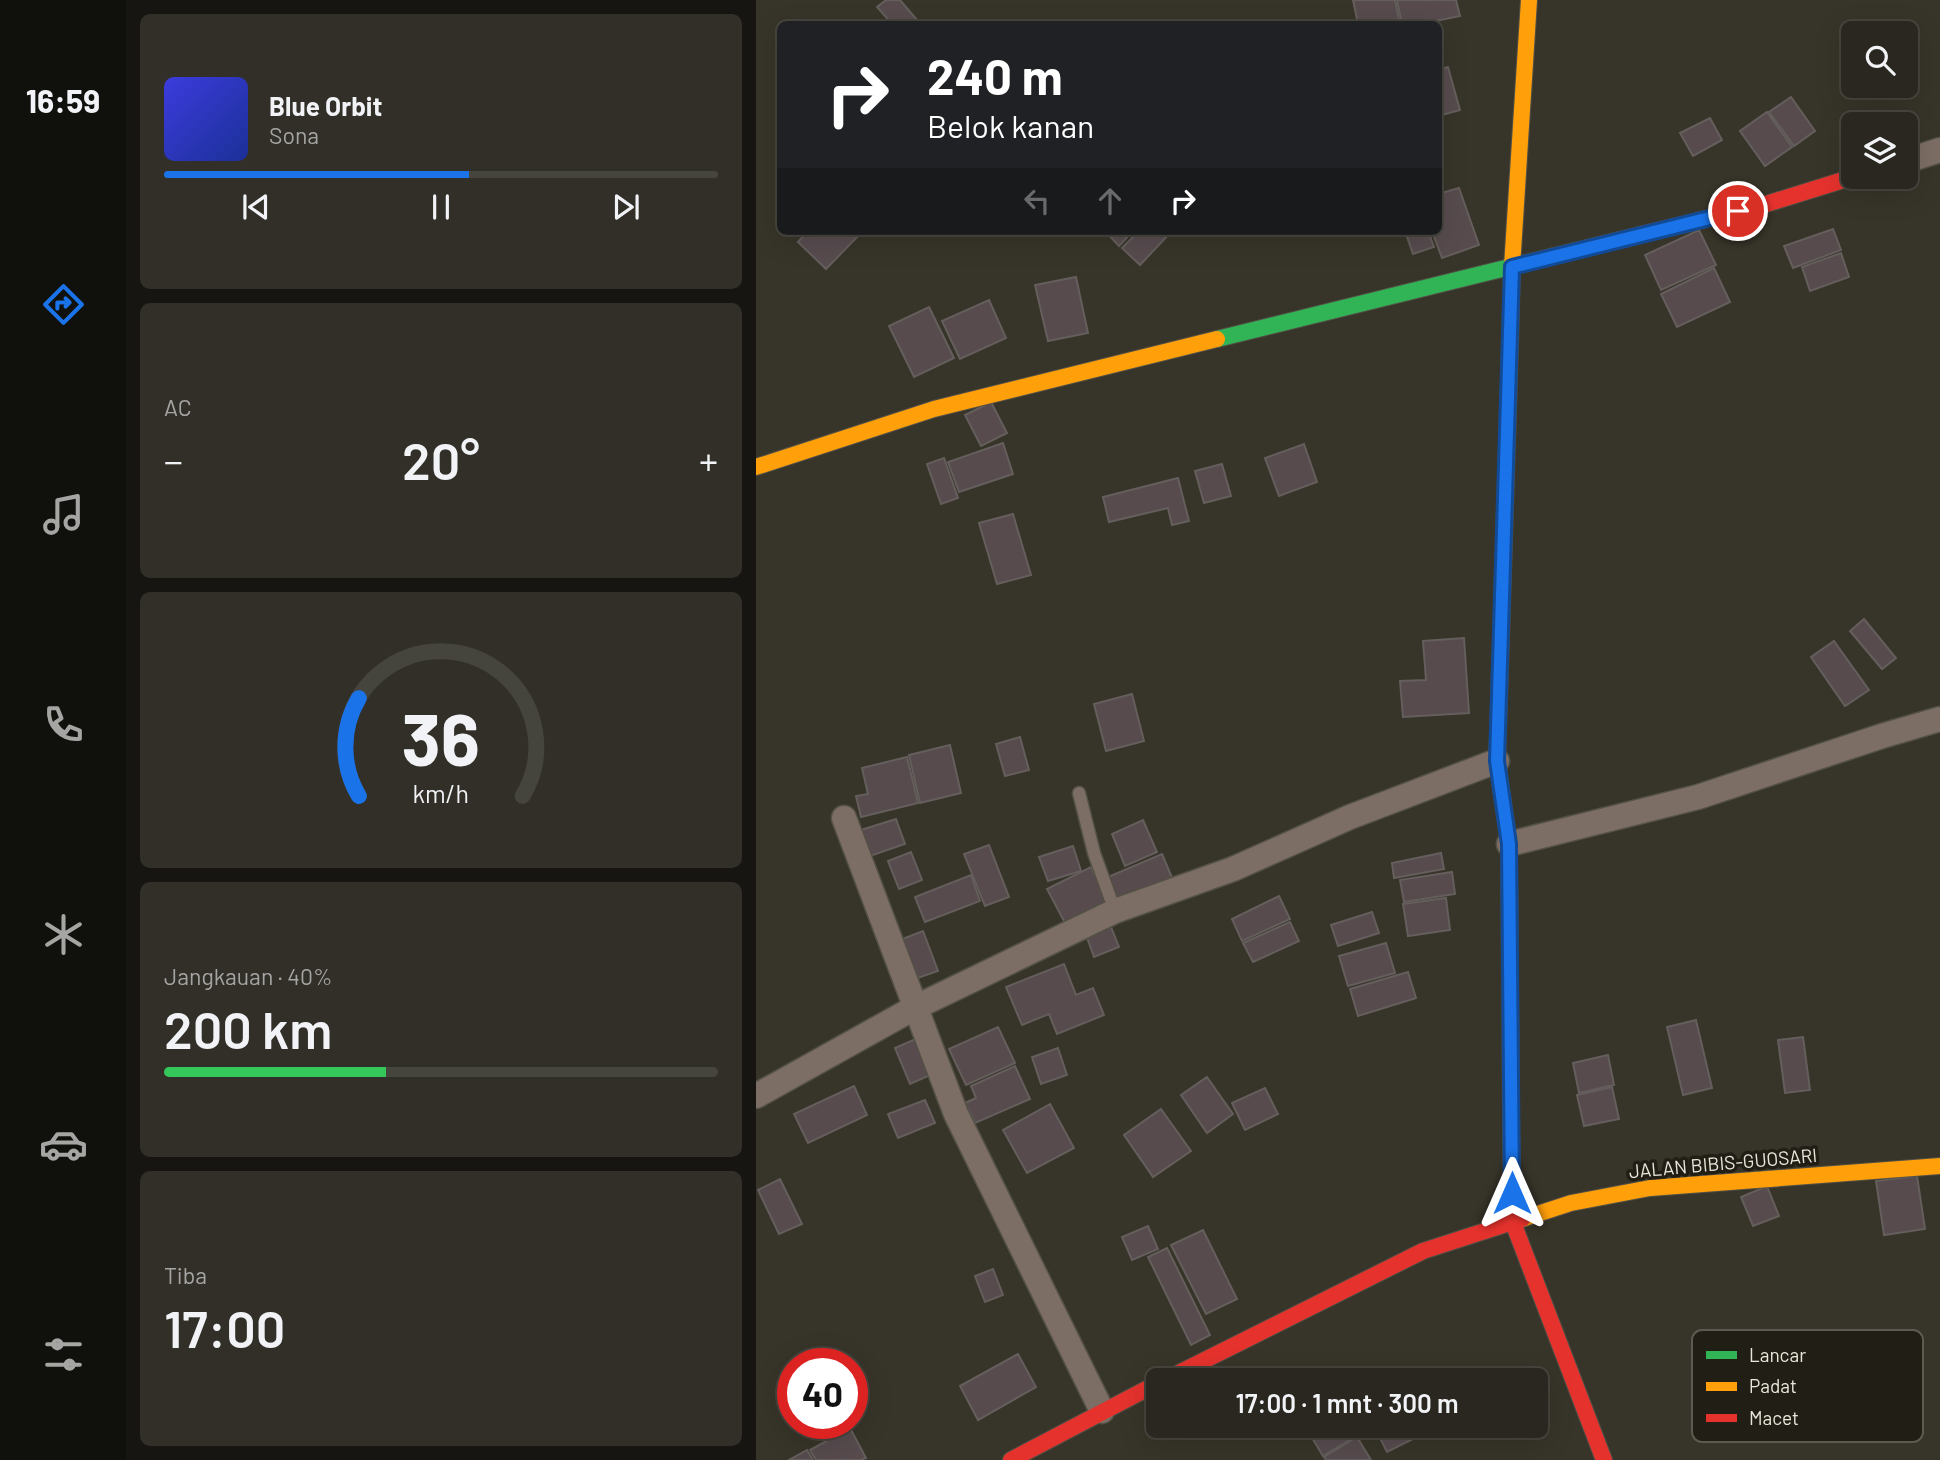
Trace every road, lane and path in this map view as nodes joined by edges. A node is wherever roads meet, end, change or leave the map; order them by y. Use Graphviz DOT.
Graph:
graph roads {
  1 [pos="1529,0"];
  2 [pos="1940,150"];
  3 [pos="1918,156"];
  4 [pos="1841,181"];
  5 [pos="1512,267"];
  6 [pos="756,467"];
  7 [pos="1940,719"];
  8 [pos="1497,761"];
  9 [pos="1079,793"];
  10 [pos="844,818"];
  11 [pos="1509,844"];
  12 [pos="1115,911"];
  13 [pos="914,1008"];
  14 [pos="756,1096"];
  15 [pos="1940,1166"];
  16 [pos="1512,1220"];
  17 [pos="1189,1368"];
  18 [pos="1146,1389"];
  19 [pos="1102,1411"];
  20 [pos="1011,1460"];
  21 [pos="1604,1460"];
  1 -- 5 [label="street"];
  2 -- 3 [label="street"];
  4 -- 5 [label="street"];
  5 -- 6 [label="street"];
  5 -- 8 [label="street"];
  7 -- 11 [label="street"];
  8 -- 11 [label="street"];
  8 -- 12 [label="street"];
  9 -- 12 [label="lane"];
  10 -- 13 [label="street"];
  11 -- 16 [label="street"];
  12 -- 13 [label="street"];
  13 -- 14 [label="street"];
  13 -- 19 [label="street"];
  15 -- 16 [label="street, JALAN BIBIS-GUOSARI"];
  16 -- 17 [label="street, JALAN BIBIS-GUOSARI"];
  16 -- 21 [label="street"];
  18 -- 19 [label="street, JALAN BIBIS-GUOSARI"];
  19 -- 20 [label="street, JALAN BIBIS-GUOSARI"];
}
